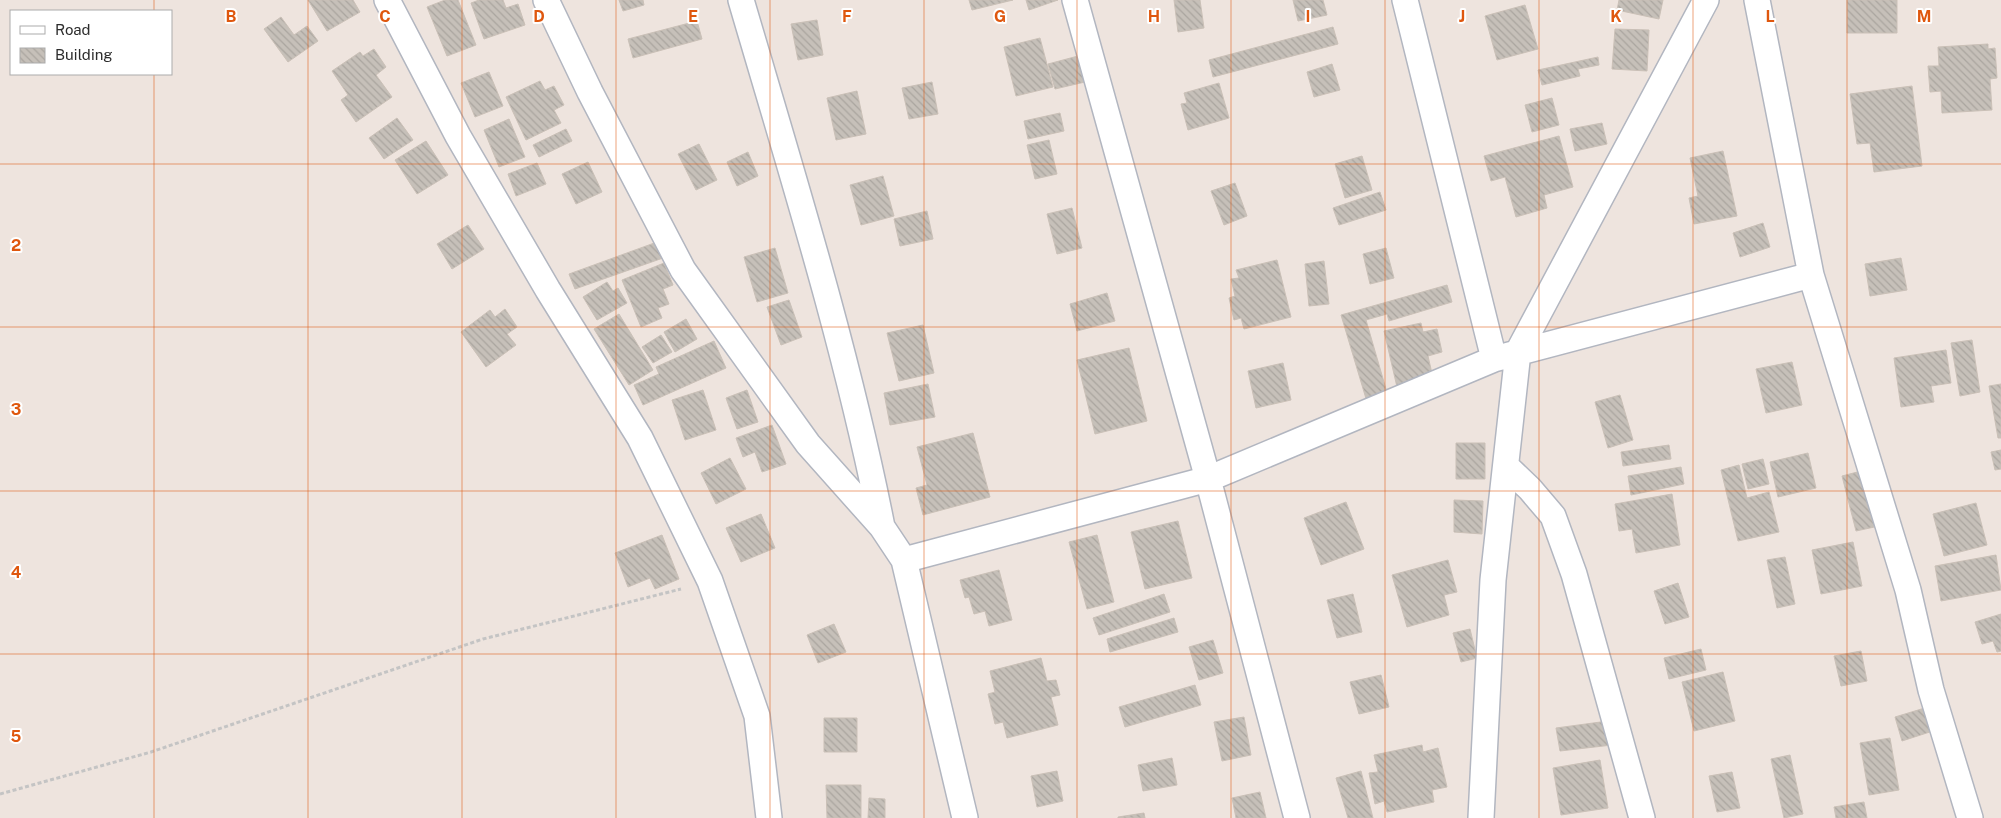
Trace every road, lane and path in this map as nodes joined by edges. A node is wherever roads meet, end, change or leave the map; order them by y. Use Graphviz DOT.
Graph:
graph roads {
  1 [pos="387,0"];
  2 [pos="546,0"];
  3 [pos="741,0"];
  4 [pos="1075,0"];
  5 [pos="1405,0"];
  6 [pos="1706,0"];
  7 [pos="1757,0"];
  8 [pos="1811,275"];
  9 [pos="1518,352"];
  10 [pos="1494,359"];
  11 [pos="1507,467"];
  12 [pos="1208,479"];
  13 [pos="882,527"];
  14 [pos="904,560"];
  15 [pos="710,581"];
  16 [pos="0,794"];
  17 [pos="769,818"];
  18 [pos="965,818"];
  19 [pos="1297,818"];
  20 [pos="1481,818"];
  21 [pos="1642,818"];
  22 [pos="1970,818"];
  1 -- 15 [label="street"];
  2 -- 13 [label="street"];
  3 -- 13 [label="street"];
  4 -- 12 [label="street"];
  5 -- 10 [label="street"];
  6 -- 9 [label="street"];
  7 -- 8 [label="street"];
  8 -- 9 [label="street"];
  8 -- 22 [label="street"];
  9 -- 10 [label="street"];
  9 -- 11 [label="street"];
  10 -- 12 [label="street"];
  11 -- 20 [label="street"];
  11 -- 21 [label="street"];
  12 -- 14 [label="street"];
  12 -- 19 [label="street"];
  13 -- 14 [label="street"];
  14 -- 18 [label="street"];
  15 -- 16 [label="path"];
  15 -- 17 [label="street"];
}
